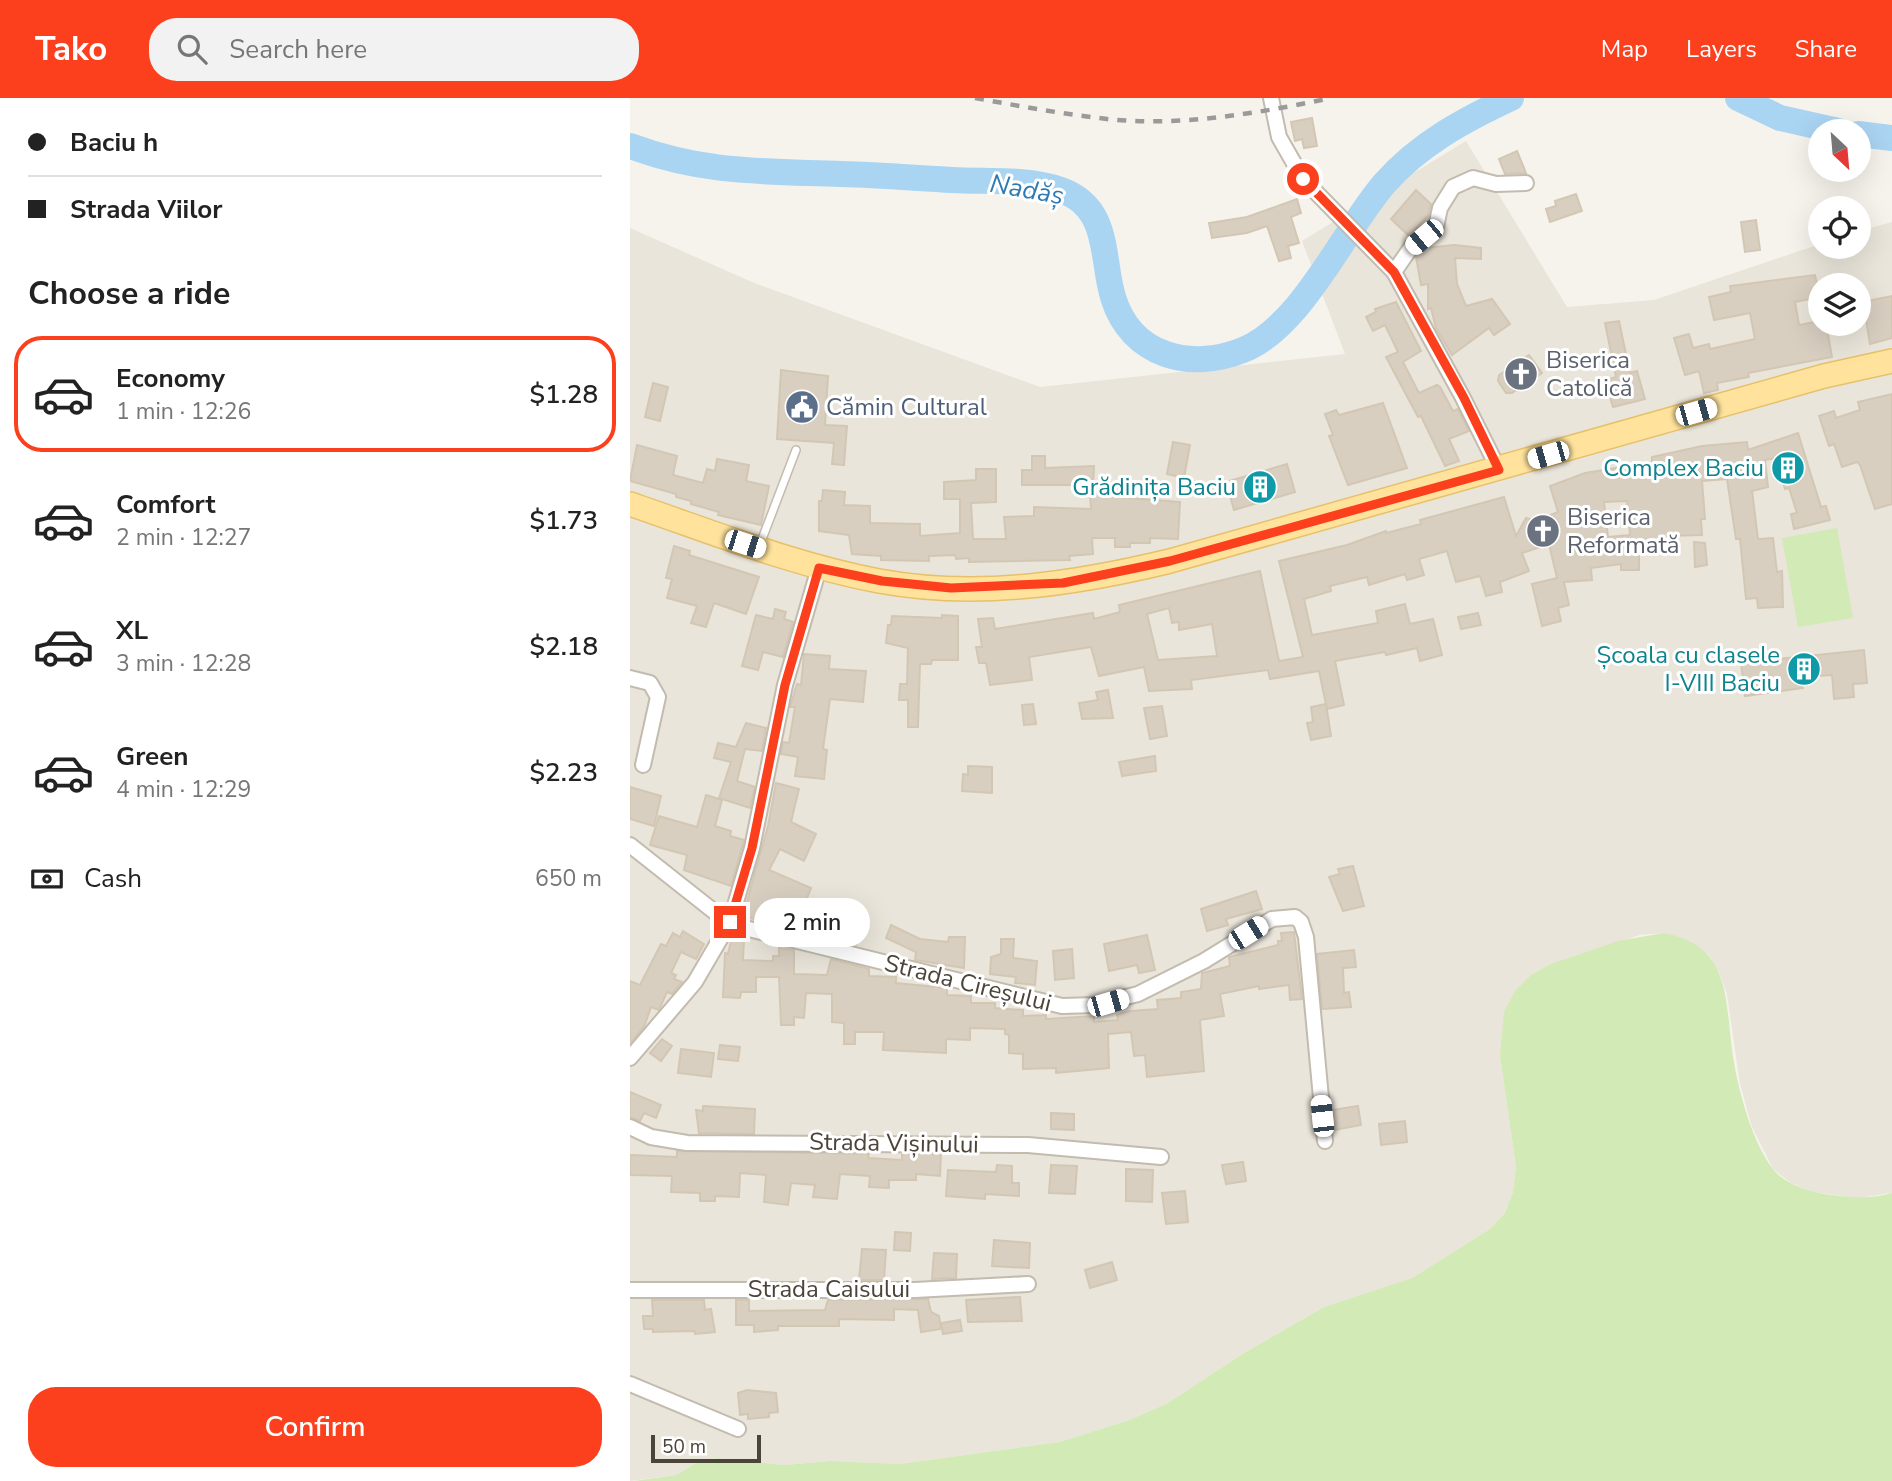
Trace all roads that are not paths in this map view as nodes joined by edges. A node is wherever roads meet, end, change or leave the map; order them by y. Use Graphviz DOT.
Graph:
graph roads {
  1 [pos="1271,98"];
  2 [pos="1526,183"];
  3 [pos="1394,272"];
  4 [pos="1892,361"];
  5 [pos="796,450"];
  6 [pos="1499,470"];
  7 [pos="630,504"];
  8 [pos="759,548"];
  9 [pos="819,568"];
  10 [pos="630,678"];
  11 [pos="643,765"];
  12 [pos="630,845"];
  13 [pos="730,922"];
  14 [pos="630,1058"];
  15 [pos="630,1127"];
  16 [pos="1325,1141"];
  17 [pos="1161,1157"];
  18 [pos="1028,1284"];
  19 [pos="630,1290"];
  20 [pos="630,1384"];
  21 [pos="738,1429"];
  1 -- 3 [label="street"];
  2 -- 3 [label="street"];
  3 -- 6 [label="street"];
  4 -- 6 [label="main road"];
  5 -- 8 [label="lane"];
  6 -- 9 [label="main road"];
  7 -- 8 [label="main road"];
  8 -- 9 [label="main road"];
  9 -- 13 [label="street"];
  10 -- 11 [label="street"];
  12 -- 13 [label="street"];
  13 -- 14 [label="street"];
  13 -- 16 [label="street, Strada Cireșului"];
  15 -- 17 [label="street, Strada Vișinului"];
  18 -- 19 [label="street, Strada Caisului"];
  20 -- 21 [label="street"];
}
